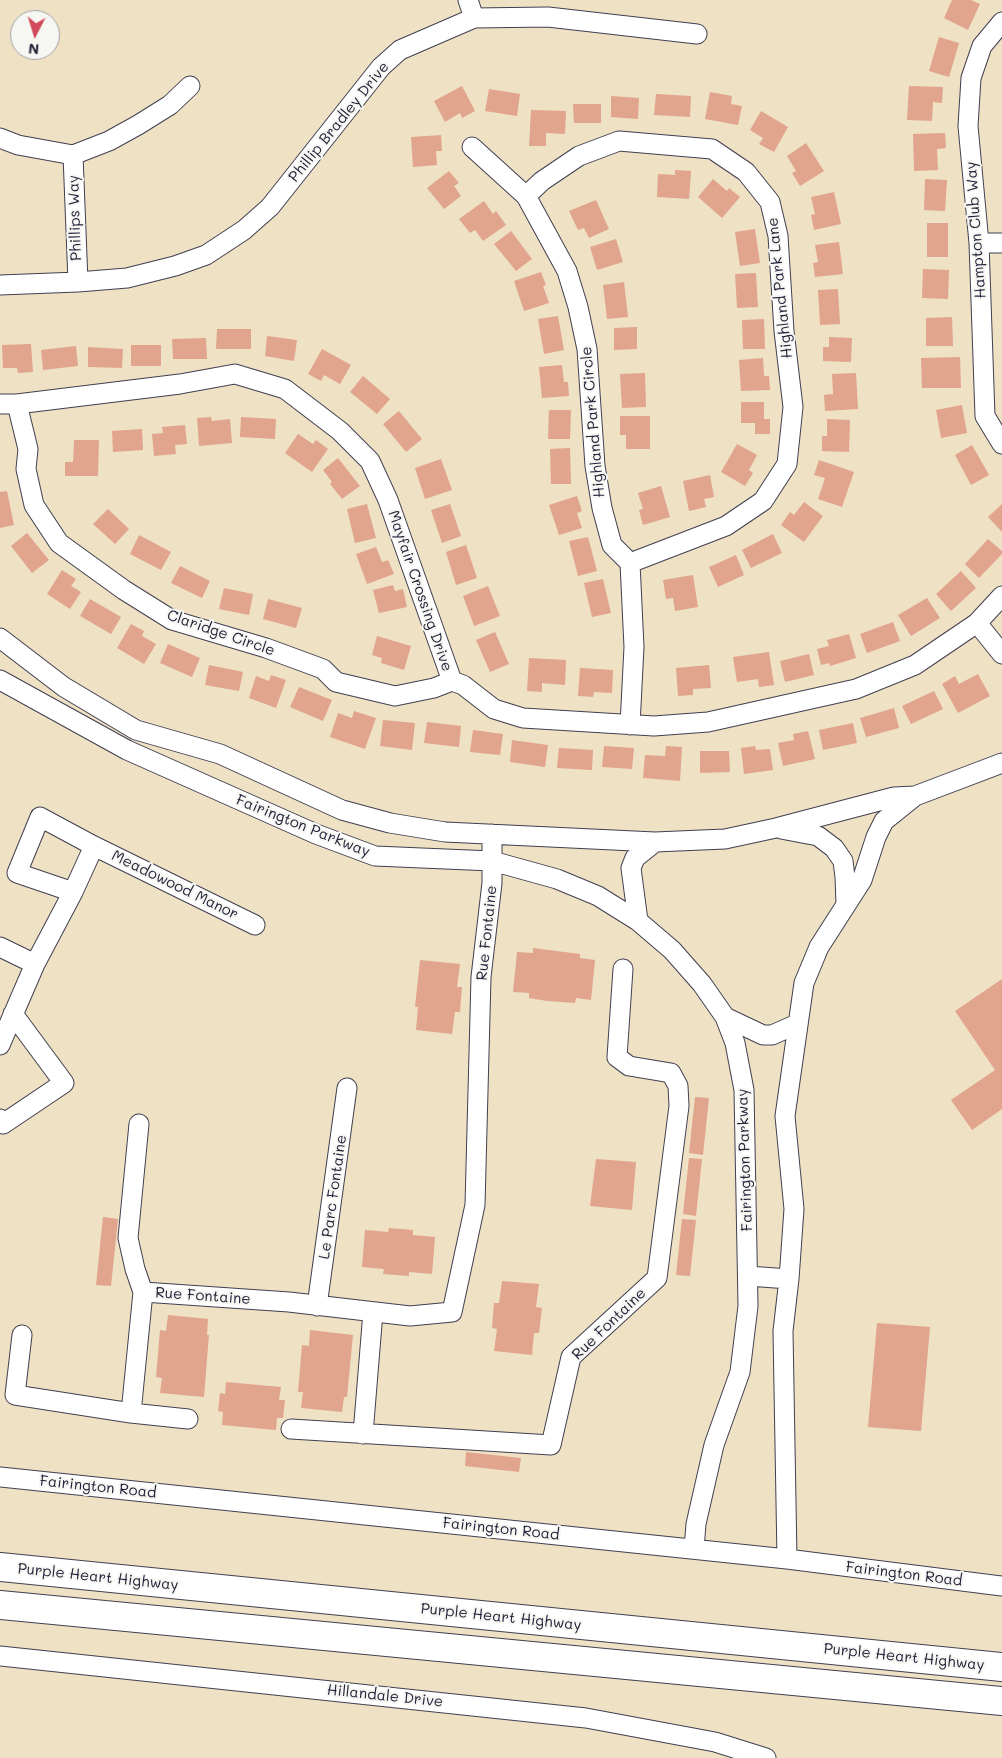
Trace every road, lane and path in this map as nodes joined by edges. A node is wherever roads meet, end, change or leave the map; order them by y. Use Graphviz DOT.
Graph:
graph roads {
  1 [pos="468,0"];
  2 [pos="474,18"];
  3 [pos="1002,22"];
  4 [pos="697,34"];
  5 [pos="190,86"];
  6 [pos="0,138"];
  7 [pos="472,147"];
  8 [pos="73,155"];
  9 [pos="526,196"];
  10 [pos="980,243"];
  11 [pos="1002,243"];
  12 [pos="78,282"];
  13 [pos="0,285"];
  14 [pos="8,404"];
  15 [pos="1002,444"];
  16 [pos="630,563"];
  17 [pos="1002,596"];
  18 [pos="977,623"];
  19 [pos="0,638"];
  20 [pos="1002,654"];
  21 [pos="0,680"];
  22 [pos="452,681"];
  23 [pos="630,724"];
  24 [pos="1002,763"];
  25 [pos="915,796"];
  26 [pos="776,828"];
  27 [pos="492,834"];
  28 [pos="654,842"];
  29 [pos="94,846"];
  30 [pos="492,861"];
  31 [pos="74,892"];
  32 [pos="846,904"];
  33 [pos="638,921"];
  34 [pos="255,925"];
  35 [pos="0,947"];
  36 [pos="35,964"];
  37 [pos="623,969"];
  38 [pos="13,1014"];
  39 [pos="725,1017"];
  40 [pos="797,1024"];
  41 [pos="0,1045"];
  42 [pos="347,1088"];
  43 [pos="0,1119"];
  44 [pos="140,1124"];
  45 [pos="748,1276"];
  46 [pos="789,1279"];
  47 [pos="143,1292"];
  48 [pos="317,1306"];
  49 [pos="373,1312"];
  50 [pos="22,1335"];
  51 [pos="131,1413"];
  52 [pos="188,1419"];
  53 [pos="291,1429"];
  54 [pos="363,1434"];
  55 [pos="0,1477"];
  56 [pos="694,1549"];
  57 [pos="787,1559"];
  58 [pos="0,1567"];
  59 [pos="1002,1586"];
  60 [pos="0,1605"];
  61 [pos="0,1656"];
  62 [pos="1002,1667"];
  63 [pos="1002,1701"];
  64 [pos="766,1758"];
  1 -- 2 [label="street"];
  2 -- 4 [label="street, Phillip Bradley Drive"];
  2 -- 12 [label="street, Phillip Bradley Drive"];
  3 -- 10 [label="street, Hampton Club Way"];
  5 -- 8 [label="street"];
  6 -- 8 [label="street"];
  7 -- 9 [label="street, Highland Park Circle"];
  8 -- 12 [label="street, Phillips Way"];
  9 -- 16 [label="street, Highland Park Circle"];
  9 -- 16 [label="street, Highland Park Lane"];
  10 -- 11 [label="street"];
  10 -- 15 [label="street, Hampton Club Way"];
  12 -- 13 [label="street, Phillip Bradley Drive"];
  14 -- 22 [label="street, Claridge Circle"];
  14 -- 22 [label="street, Mayfair Crossing Drive"];
  16 -- 23 [label="street"];
  17 -- 18 [label="street, Mayfair Crossing Drive"];
  18 -- 20 [label="street"];
  18 -- 23 [label="street, Mayfair Crossing Drive"];
  19 -- 27 [label="street, Fairington Parkway"];
  21 -- 30 [label="street, Fairington Parkway"];
  22 -- 23 [label="street, Mayfair Crossing Drive"];
  24 -- 25 [label="street"];
  25 -- 26 [label="street, Fairington Parkway"];
  25 -- 32 [label="street"];
  26 -- 28 [label="street, Fairington Parkway"];
  26 -- 32 [label="street"];
  27 -- 28 [label="street, Fairington Parkway"];
  27 -- 30 [label="street"];
  28 -- 33 [label="street"];
  29 -- 31 [label="street, Meadowood Manor"];
  29 -- 31 [label="street, Meadowood Manor"];
  29 -- 34 [label="street, Meadowood Manor"];
  30 -- 33 [label="street, Fairington Parkway"];
  30 -- 49 [label="street, Rue Fontaine"];
  31 -- 36 [label="street, Meadowood Manor"];
  32 -- 40 [label="street"];
  33 -- 39 [label="street, Fairington Parkway"];
  35 -- 36 [label="street"];
  36 -- 38 [label="street, Meadowood Manor"];
  37 -- 54 [label="street, Rue Fontaine"];
  38 -- 41 [label="street, Meadowood Manor"];
  38 -- 43 [label="street"];
  39 -- 40 [label="street"];
  39 -- 45 [label="street, Fairington Parkway"];
  40 -- 46 [label="street"];
  42 -- 48 [label="street, Le Parc Fontaine"];
  44 -- 47 [label="street, Rue Fontaine"];
  45 -- 46 [label="street"];
  45 -- 56 [label="street, Fairington Parkway"];
  46 -- 57 [label="street"];
  47 -- 48 [label="street, Rue Fontaine"];
  47 -- 51 [label="street"];
  48 -- 49 [label="street, Rue Fontaine"];
  49 -- 54 [label="street"];
  50 -- 51 [label="street"];
  51 -- 52 [label="street"];
  53 -- 54 [label="street"];
  55 -- 56 [label="street, Fairington Road"];
  56 -- 57 [label="street, Fairington Road"];
  57 -- 59 [label="street, Fairington Road"];
  58 -- 62 [label="highway, Purple Heart Highway"];
  60 -- 63 [label="highway"];
  61 -- 64 [label="street, Hillandale Drive"];
}
